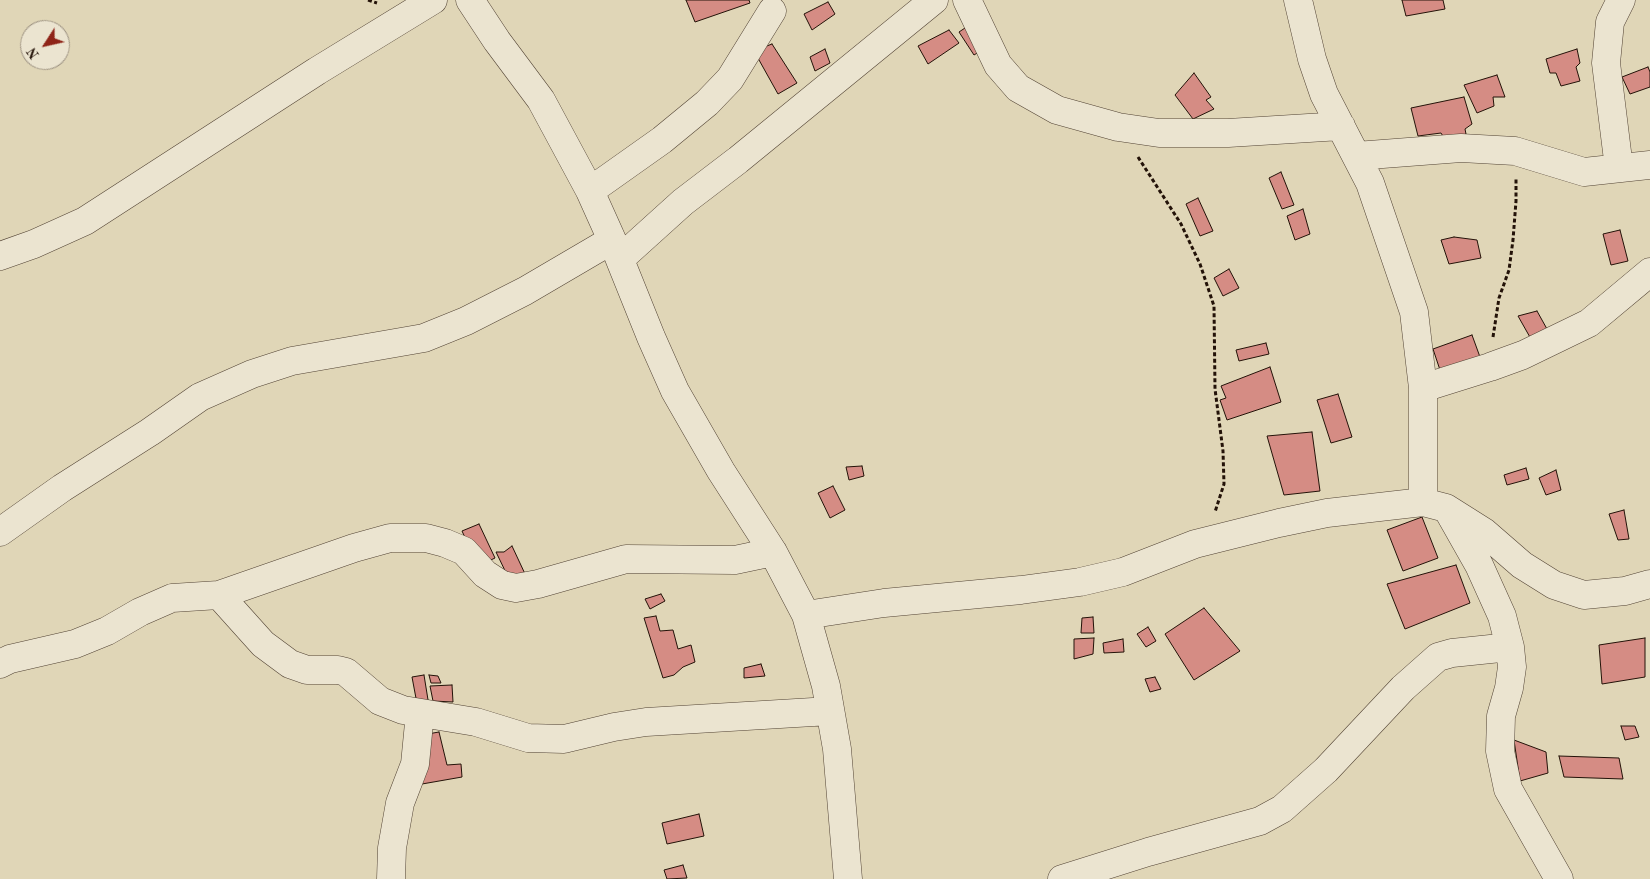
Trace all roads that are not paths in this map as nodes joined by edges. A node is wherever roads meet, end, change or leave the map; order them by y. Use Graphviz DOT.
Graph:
graph roads {
  1 [pos="433,0"];
  2 [pos="470,0"];
  3 [pos="934,0"];
  4 [pos="967,0"];
  5 [pos="1298,0"];
  6 [pos="1621,0"];
  7 [pos="772,11"];
  8 [pos="1341,126"];
  9 [pos="1356,156"];
  10 [pos="1650,165"];
  11 [pos="1619,168"];
  12 [pos="590,191"];
  13 [pos="616,249"];
  14 [pos="0,256"];
  15 [pos="1650,272"];
  16 [pos="1423,388"];
  17 [pos="1434,505"];
  18 [pos="0,532"];
  19 [pos="772,552"];
  20 [pos="1650,584"];
  21 [pos="219,595"];
  22 [pos="806,615"];
  23 [pos="1510,647"];
  24 [pos="0,664"];
  25 [pos="830,711"];
  26 [pos="420,713"];
  27 [pos="391,879"];
  28 [pos="848,879"];
  29 [pos="1062,879"];
  30 [pos="1559,879"];
  1 -- 14 [label="street"];
  2 -- 12 [label="street"];
  3 -- 13 [label="street"];
  4 -- 8 [label="street"];
  5 -- 8 [label="street"];
  6 -- 11 [label="street"];
  7 -- 12 [label="street"];
  8 -- 9 [label="street"];
  9 -- 11 [label="street"];
  9 -- 16 [label="street"];
  10 -- 11 [label="street"];
  12 -- 13 [label="street"];
  13 -- 18 [label="street"];
  13 -- 19 [label="street"];
  15 -- 16 [label="street"];
  16 -- 17 [label="street"];
  17 -- 20 [label="street"];
  17 -- 22 [label="street"];
  17 -- 23 [label="street"];
  19 -- 21 [label="street"];
  19 -- 22 [label="street"];
  21 -- 24 [label="street"];
  21 -- 26 [label="street"];
  22 -- 25 [label="street"];
  23 -- 29 [label="street"];
  23 -- 30 [label="street"];
  25 -- 26 [label="street"];
  25 -- 28 [label="street"];
  26 -- 27 [label="street"];
}
